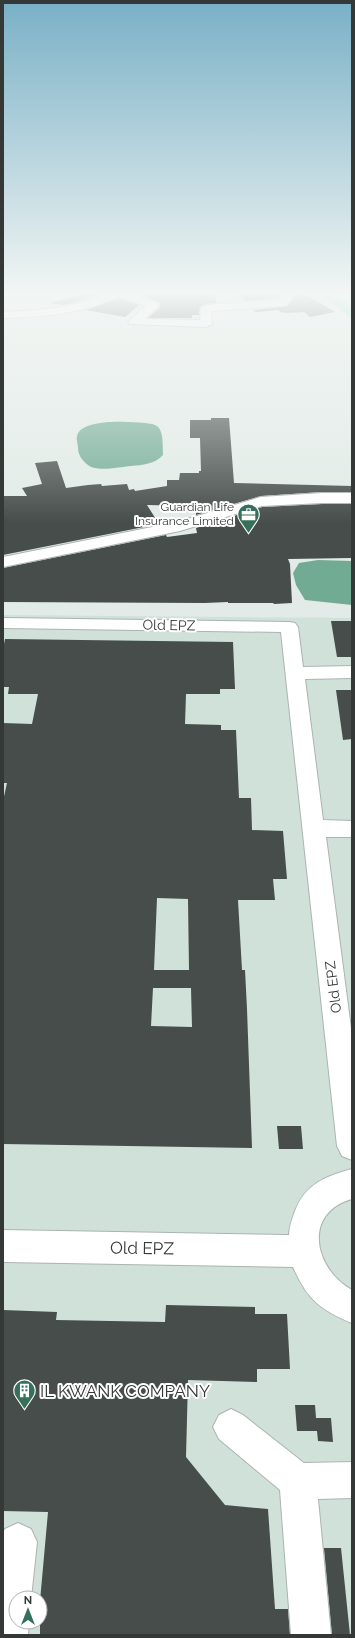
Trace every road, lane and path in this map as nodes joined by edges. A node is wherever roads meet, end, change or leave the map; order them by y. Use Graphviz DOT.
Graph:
graph roads {
  1 [pos="352,498"];
  2 [pos="3,562"];
  3 [pos="3,623"];
  4 [pos="352,672"];
  5 [pos="294,673"];
  6 [pos="313,828"];
  7 [pos="352,829"];
  8 [pos="352,1146"];
  9 [pos="352,1184"];
  10 [pos="3,1246"];
  11 [pos="304,1251"];
  12 [pos="352,1307"];
  13 [pos="231,1427"];
  14 [pos="352,1480"];
  15 [pos="298,1482"];
  16 [pos="18,1542"];
  17 [pos="8,1635"];
  18 [pos="311,1635"];
  1 -- 2 [label="street"];
  3 -- 5 [label="street, Old EPZ"];
  4 -- 5 [label="street"];
  5 -- 6 [label="street, Old EPZ"];
  6 -- 7 [label="street"];
  6 -- 8 [label="street, Old EPZ"];
  9 -- 11 [label="street"];
  10 -- 11 [label="street, Old EPZ"];
  11 -- 12 [label="street"];
  13 -- 15 [label="street"];
  14 -- 15 [label="street"];
  15 -- 18 [label="street"];
  16 -- 17 [label="street"];
}
